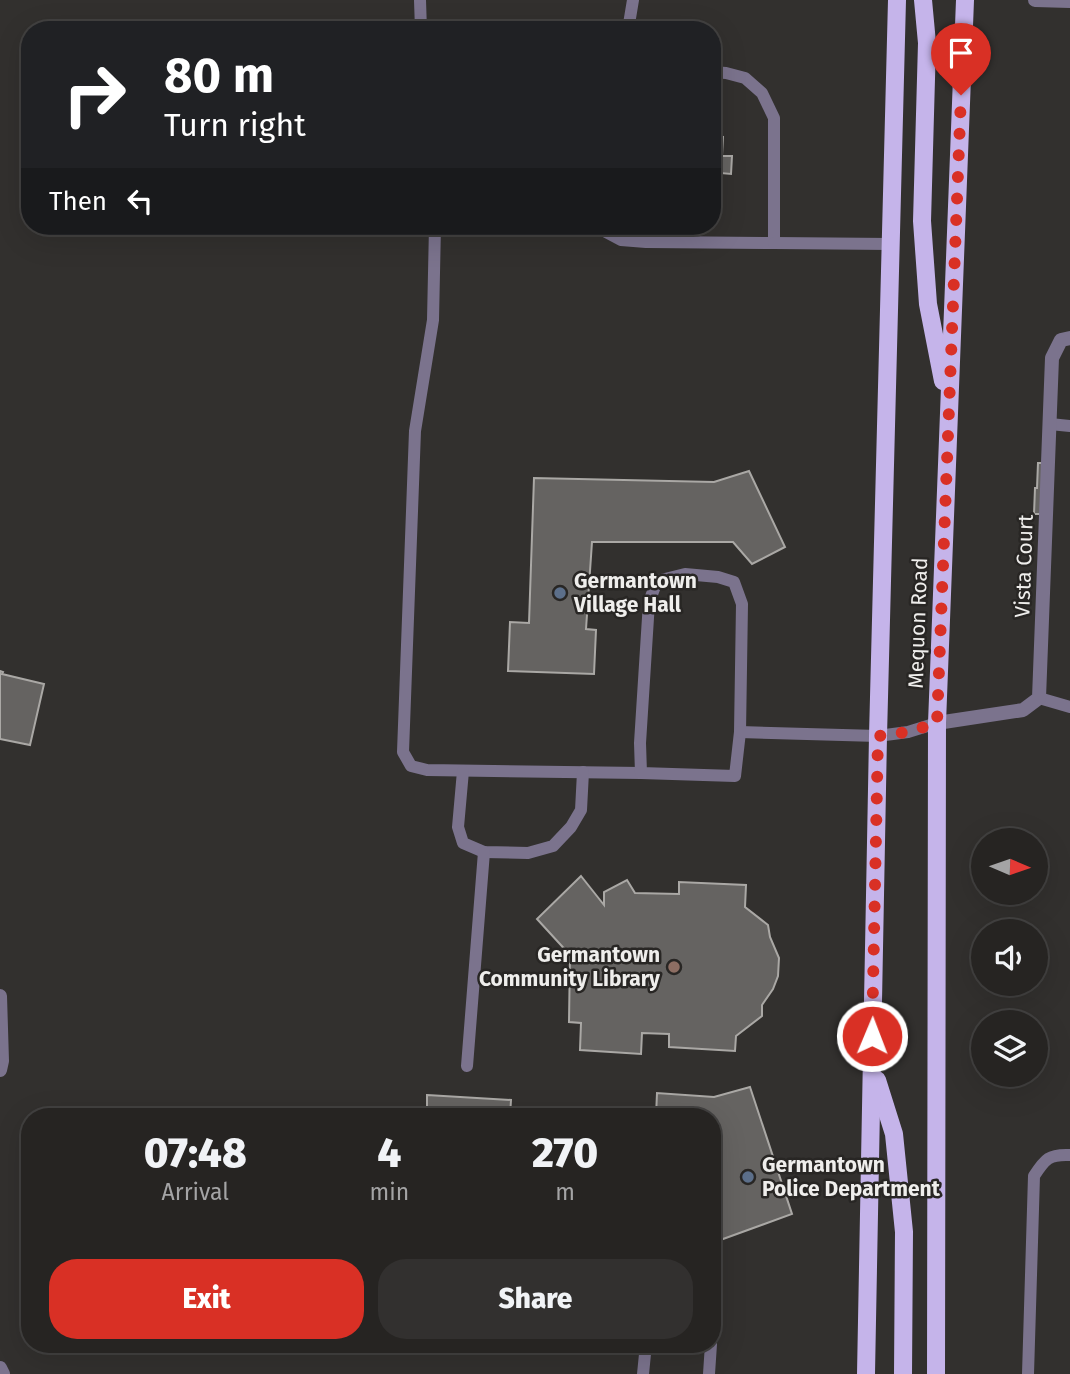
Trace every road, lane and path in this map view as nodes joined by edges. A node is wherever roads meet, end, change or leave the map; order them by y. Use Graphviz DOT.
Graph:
graph roads {
  1 [pos="420,0"];
  2 [pos="633,0"];
  3 [pos="897,0"];
  4 [pos="923,0"];
  5 [pos="965,0"];
  6 [pos="1035,0"];
  7 [pos="1070,1"];
  8 [pos="421,21"];
  9 [pos="630,21"];
  10 [pos="721,72"];
  11 [pos="435,235"];
  12 [pos="612,235"];
  13 [pos="774,243"];
  14 [pos="891,244"];
  15 [pos="923,245"];
  16 [pos="1070,338"];
  17 [pos="948,412"];
  18 [pos="1050,424"];
  19 [pos="1070,426"];
  20 [pos="1039,698"];
  21 [pos="1070,707"];
  22 [pos="937,723"];
  23 [pos="740,732"];
  24 [pos="878,736"];
  25 [pos="463,771"];
  26 [pos="583,772"];
  27 [pos="641,773"];
  28 [pos="484,852"];
  29 [pos="0,996"];
  30 [pos="872,1063"];
  31 [pos="467,1066"];
  32 [pos="0,1070"];
  33 [pos="1070,1155"];
  34 [pos="645,1353"];
  35 [pos="710,1353"];
  36 [pos="0,1368"];
  37 [pos="2,1374"];
  38 [pos="643,1374"];
  39 [pos="709,1374"];
  40 [pos="866,1374"];
  41 [pos="903,1374"];
  42 [pos="936,1374"];
  43 [pos="1028,1374"];
  1 -- 8 [label="lane"];
  2 -- 9 [label="lane"];
  3 -- 14 [label="main road, Mequon Road"];
  4 -- 15 [label="main road"];
  5 -- 17 [label="main road, Mequon Road"];
  6 -- 7 [label="street"];
  10 -- 13 [label="lane"];
  11 -- 25 [label="lane"];
  12 -- 13 [label="lane"];
  13 -- 14 [label="lane"];
  14 -- 15 [label="main road"];
  14 -- 24 [label="main road, Mequon Road"];
  15 -- 17 [label="main road"];
  16 -- 18 [label="street, Vista Court"];
  17 -- 22 [label="main road, Mequon Road"];
  18 -- 19 [label="lane"];
  18 -- 20 [label="street, Vista Court"];
  20 -- 21 [label="lane"];
  20 -- 22 [label="street"];
  22 -- 24 [label="lane"];
  22 -- 42 [label="main road, Mequon Road"];
  23 -- 24 [label="lane"];
  23 -- 27 [label="lane"];
  23 -- 27 [label="lane"];
  24 -- 30 [label="main road, Mequon Road"];
  25 -- 26 [label="lane"];
  25 -- 28 [label="lane"];
  26 -- 27 [label="lane"];
  26 -- 28 [label="lane"];
  28 -- 31 [label="lane"];
  29 -- 32 [label="street"];
  30 -- 40 [label="main road, Mequon Road"];
  30 -- 41 [label="main road"];
  33 -- 43 [label="lane"];
  34 -- 38 [label="lane"];
  35 -- 39 [label="lane"];
  36 -- 37 [label="street"];
}
